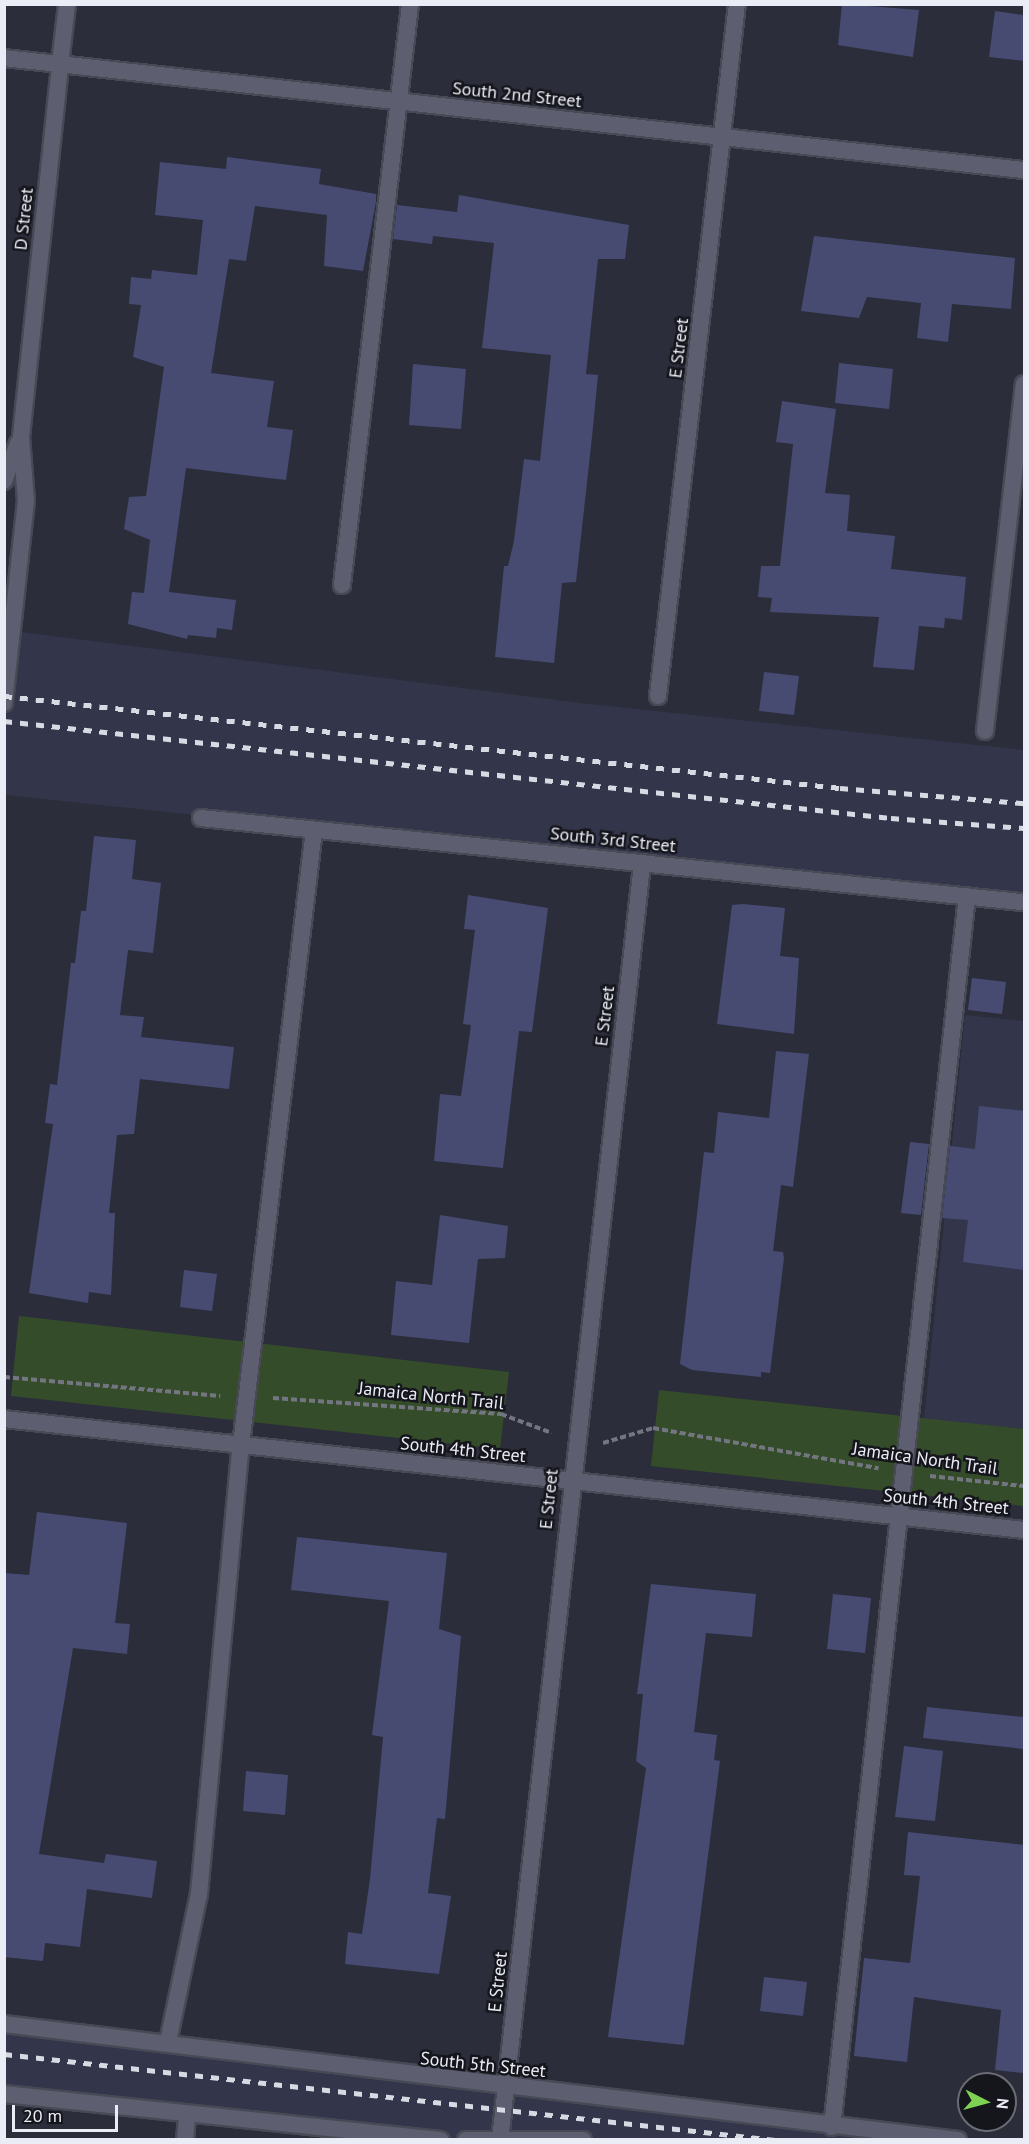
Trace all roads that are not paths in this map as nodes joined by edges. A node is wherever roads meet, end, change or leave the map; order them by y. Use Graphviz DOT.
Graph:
graph roads {
  1 [pos="67,4"];
  2 [pos="410,4"];
  3 [pos="737,4"];
  4 [pos="4,58"];
  5 [pos="60,64"];
  6 [pos="399,102"];
  7 [pos="723,136"];
  8 [pos="1024,170"];
  9 [pos="1024,384"];
  10 [pos="21,437"];
  11 [pos="4,481"];
  12 [pos="342,585"];
  13 [pos="658,696"];
  14 [pos="4,703"];
  15 [pos="985,731"];
  16 [pos="201,818"];
  17 [pos="315,830"];
  18 [pos="642,863"];
  19 [pos="967,896"];
  20 [pos="1021,902"];
  21 [pos="4,1419"];
  22 [pos="242,1445"];
  23 [pos="570,1482"];
  24 [pos="898,1517"];
  25 [pos="1024,1530"];
  26 [pos="4,2024"];
  27 [pos="168,2042"];
  28 [pos="507,2086"];
  29 [pos="4,2094"];
  30 [pos="187,2115"];
  31 [pos="832,2127"];
  32 [pos="500,2138"];
  33 [pos="185,2139"];
  34 [pos="441,2139"];
  35 [pos="466,2139"];
  36 [pos="583,2139"];
  37 [pos="958,2139"];
  1 -- 5 [label="street, D Street"];
  2 -- 6 [label="street"];
  3 -- 7 [label="street, E Street"];
  4 -- 5 [label="street, South 2nd Street"];
  5 -- 6 [label="street, South 2nd Street"];
  5 -- 10 [label="street, D Street"];
  6 -- 7 [label="street, South 2nd Street"];
  6 -- 12 [label="street"];
  7 -- 8 [label="street, South 2nd Street"];
  7 -- 13 [label="street, E Street"];
  9 -- 15 [label="street"];
  10 -- 11 [label="street, D Street"];
  10 -- 14 [label="street, D Street"];
  16 -- 17 [label="street, South 3rd Street"];
  17 -- 18 [label="street, South 3rd Street"];
  17 -- 22 [label="street"];
  18 -- 19 [label="street, South 3rd Street"];
  18 -- 23 [label="street, E Street"];
  19 -- 20 [label="street, South 3rd Street"];
  19 -- 24 [label="street"];
  21 -- 22 [label="street, South 4th Street"];
  22 -- 23 [label="street, South 4th Street"];
  22 -- 27 [label="street"];
  23 -- 24 [label="street, South 4th Street"];
  23 -- 28 [label="street, E Street"];
  24 -- 25 [label="street, South 4th Street"];
  24 -- 31 [label="street"];
  26 -- 27 [label="street, South 5th Street"];
  27 -- 28 [label="street, South 5th Street"];
  28 -- 31 [label="street, South 5th Street"];
  28 -- 32 [label="street, E Street"];
  29 -- 30 [label="street"];
  30 -- 33 [label="street"];
  30 -- 34 [label="street"];
  31 -- 37 [label="street, South 5th Street"];
  32 -- 35 [label="street"];
  32 -- 36 [label="street"];
}
